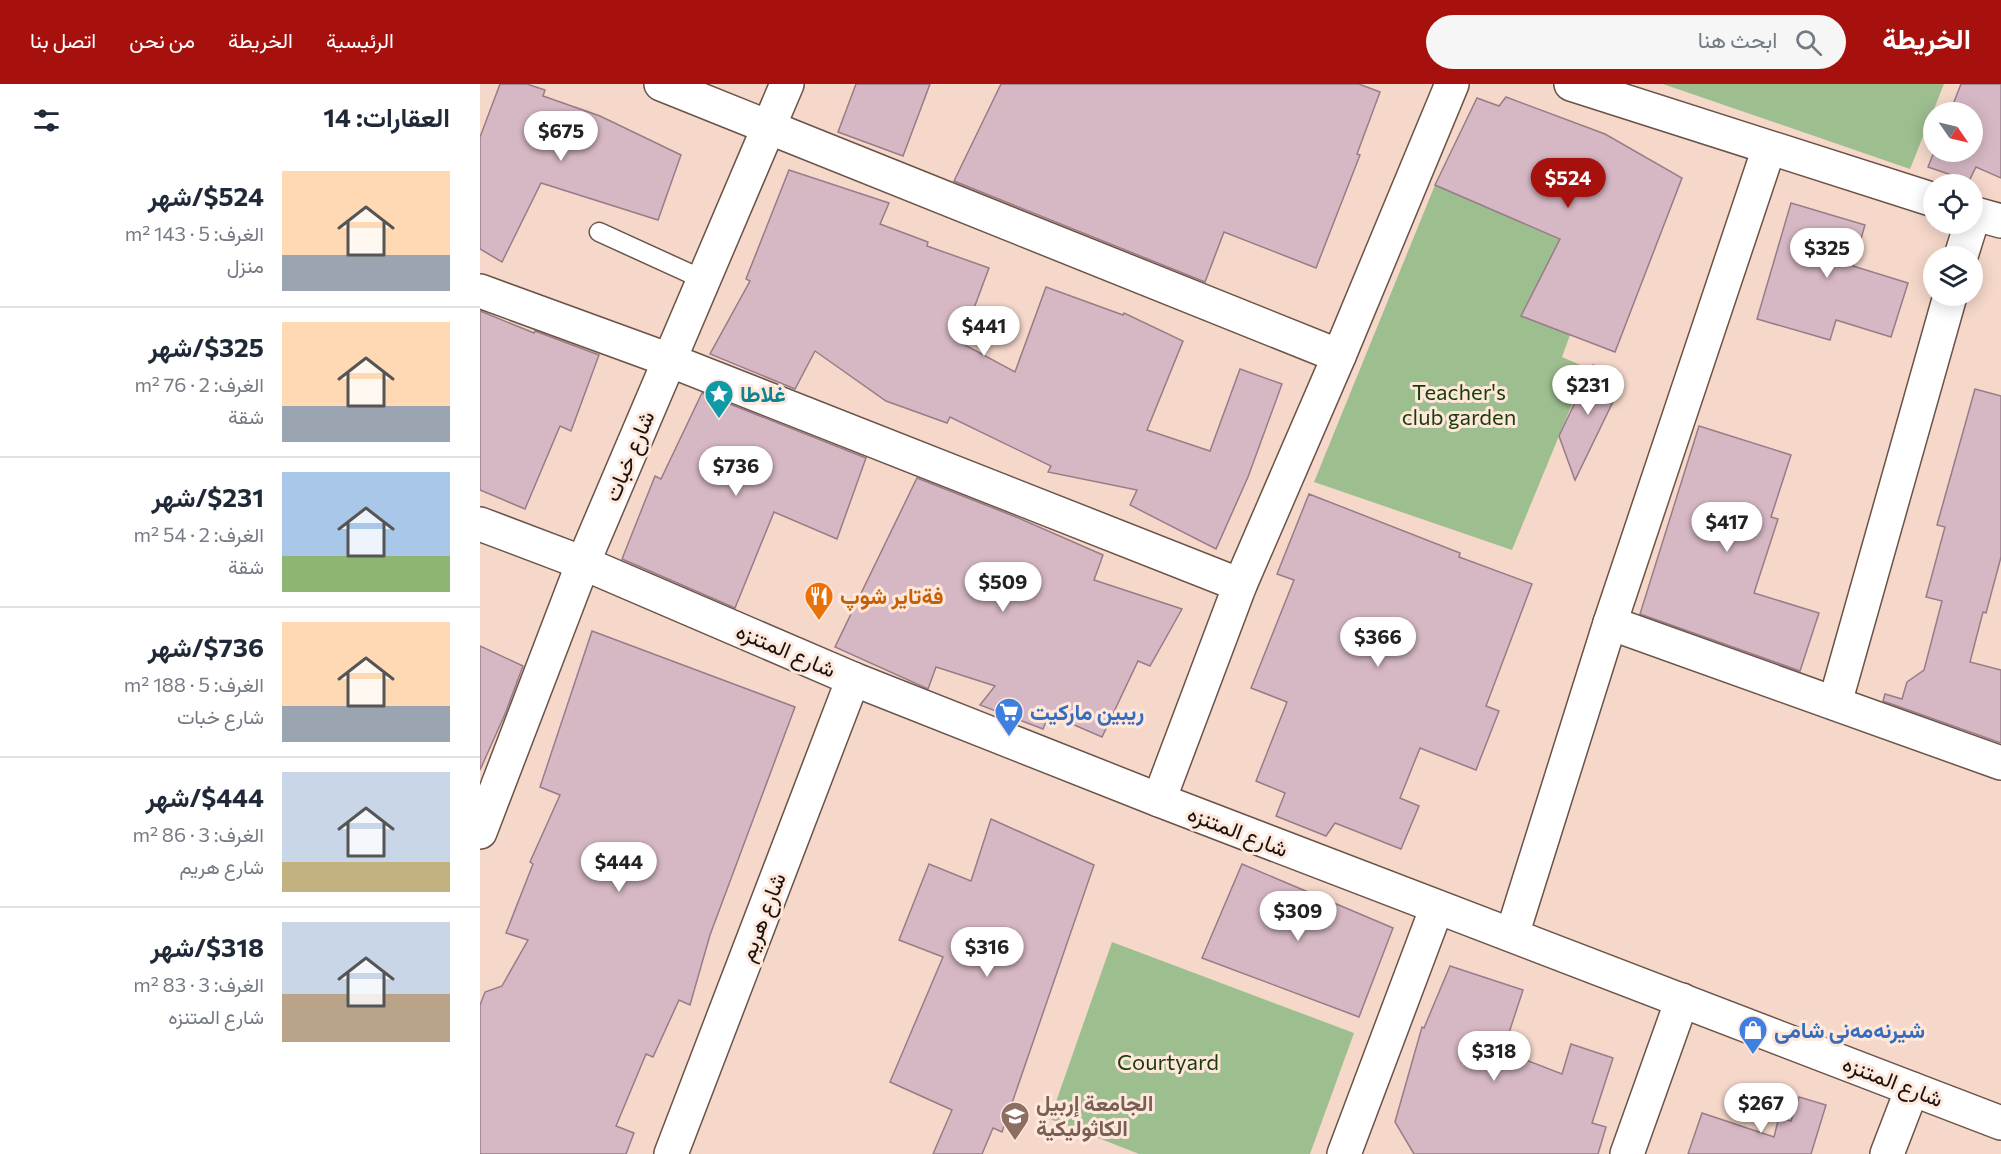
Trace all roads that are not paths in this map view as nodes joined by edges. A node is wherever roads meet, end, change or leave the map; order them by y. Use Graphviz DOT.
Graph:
graph roads {
  1 [pos="661,84"];
  2 [pos="787,84"];
  3 [pos="1452,84"];
  4 [pos="1571,84"];
  5 [pos="768,127"];
  6 [pos="1769,148"];
  7 [pos="1923,197"];
  8 [pos="599,232"];
  9 [pos="702,279"];
  10 [pos="480,291"];
  11 [pos="1947,306"];
  12 [pos="1339,356"];
  13 [pos="669,360"];
  14 [pos="480,524"];
  15 [pos="583,563"];
  16 [pos="1240,585"];
  17 [pos="1610,623"];
  18 [pos="853,679"];
  19 [pos="1834,703"];
  20 [pos="2001,763"];
  21 [pos="486,797"];
  22 [pos="1159,800"];
  23 [pos="480,832"];
  24 [pos="1437,907"];
  25 [pos="1512,935"];
  26 [pos="1682,1000"];
  27 [pos="1912,1089"];
  28 [pos="2001,1123"];
  29 [pos="671,1154"];
  30 [pos="1344,1154"];
  31 [pos="1627,1154"];
  32 [pos="1887,1154"];
  1 -- 5 [label="street"];
  2 -- 5 [label="street, شارع خبات"];
  3 -- 12 [label="street"];
  4 -- 6 [label="street"];
  5 -- 9 [label="street, شارع خبات"];
  5 -- 12 [label="street"];
  6 -- 7 [label="street"];
  6 -- 17 [label="street"];
  8 -- 9 [label="lane"];
  9 -- 13 [label="street, شارع خبات"];
  10 -- 13 [label="street"];
  11 -- 19 [label="street"];
  12 -- 16 [label="street"];
  13 -- 15 [label="street, شارع خبات"];
  13 -- 16 [label="street"];
  14 -- 15 [label="street, شارع المتنزه"];
  15 -- 18 [label="street, شارع المتنزه"];
  15 -- 21 [label="street, شارع خبات"];
  16 -- 22 [label="street"];
  17 -- 19 [label="street"];
  17 -- 25 [label="street"];
  18 -- 22 [label="street, شارع المتنزه"];
  18 -- 29 [label="street, شارع هريم"];
  19 -- 20 [label="street"];
  21 -- 23 [label="street, شارع خبات"];
  22 -- 24 [label="street, شارع المتنزه"];
  24 -- 25 [label="street, شارع المتنزه"];
  24 -- 30 [label="street"];
  25 -- 26 [label="street, شارع المتنزه"];
  26 -- 27 [label="street, شارع المتنزه"];
  26 -- 31 [label="street"];
  27 -- 28 [label="street, شارع المتنزه"];
  27 -- 32 [label="street"];
}
